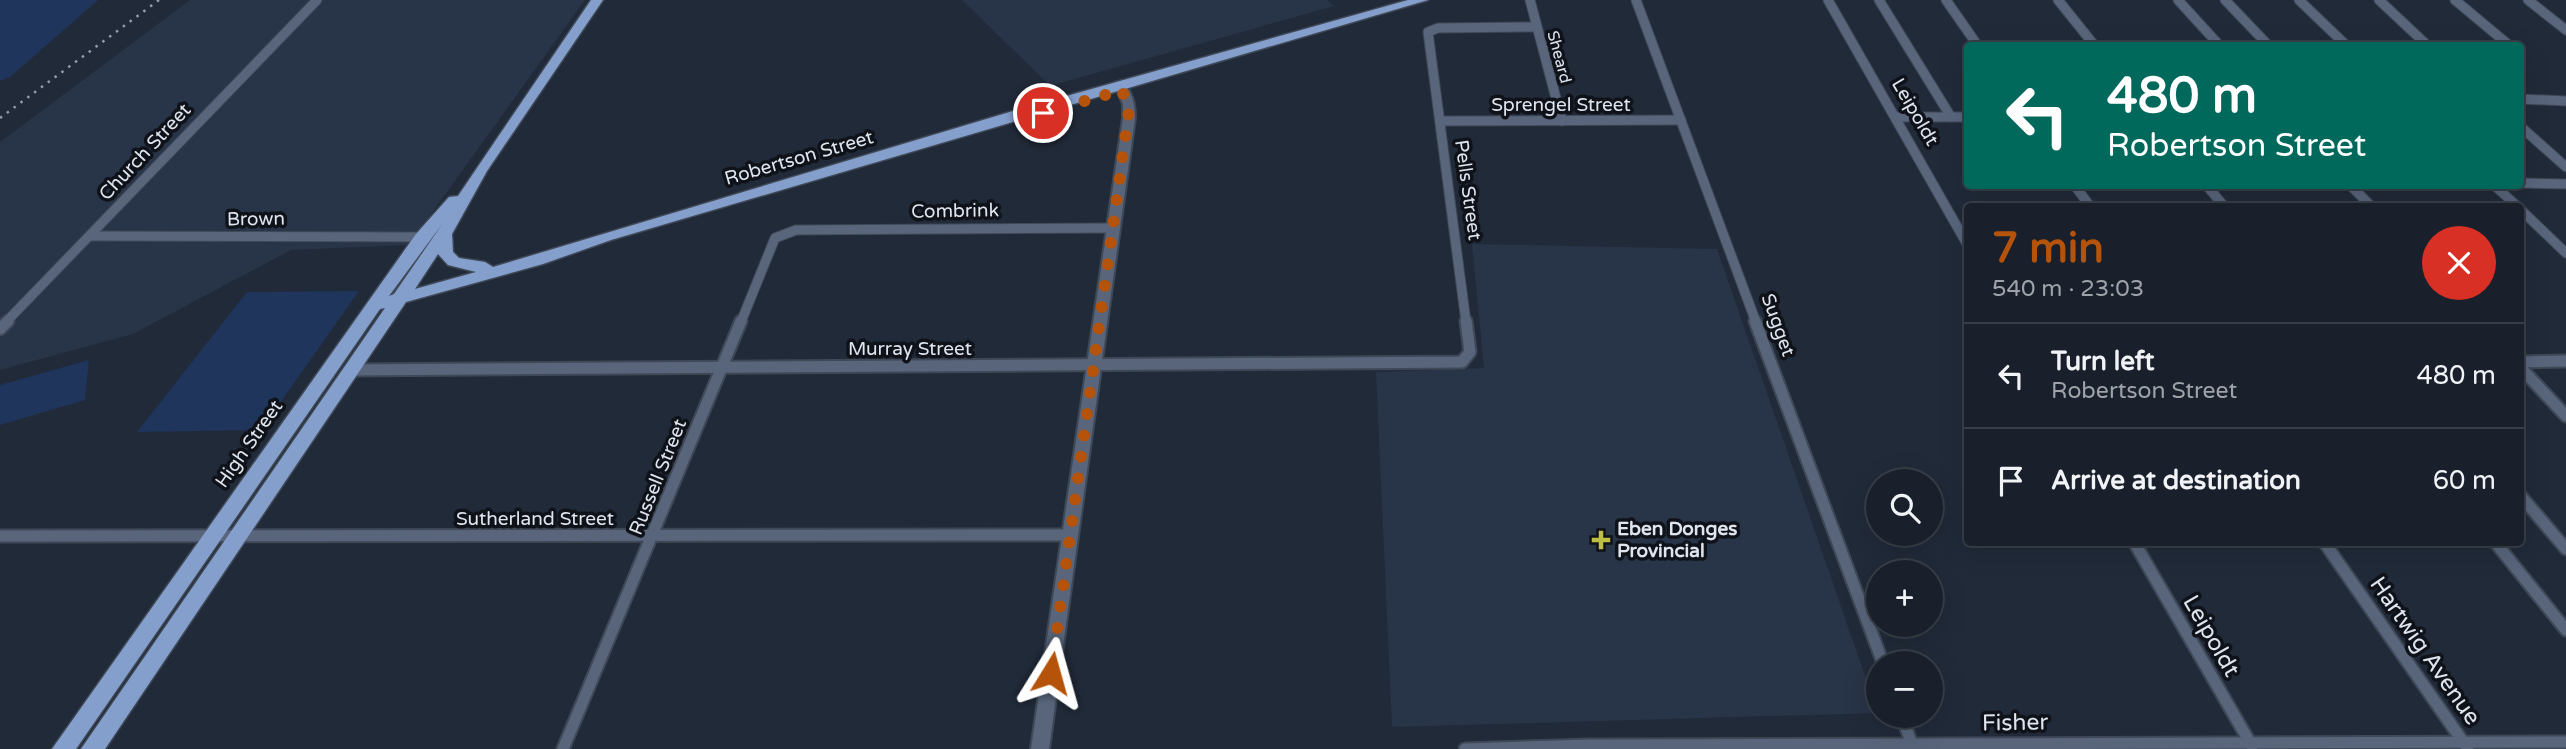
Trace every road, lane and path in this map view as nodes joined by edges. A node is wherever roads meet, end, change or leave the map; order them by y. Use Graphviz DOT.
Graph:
graph roads {
  1 [pos="317,0"];
  2 [pos="597,0"];
  3 [pos="1422,0"];
  4 [pos="1530,0"];
  5 [pos="1636,0"];
  6 [pos="1828,0"];
  7 [pos="1879,0"];
  8 [pos="1946,0"];
  9 [pos="2058,0"];
  10 [pos="2178,0"];
  11 [pos="2225,0"];
  12 [pos="2299,0"];
  13 [pos="2379,0"];
  14 [pos="2455,0"];
  15 [pos="2528,0"];
  16 [pos="1536,27"];
  17 [pos="2566,30"];
  18 [pos="1975,42"];
  19 [pos="2092,42"];
  20 [pos="2216,42"];
  21 [pos="2265,42"];
  22 [pos="2343,42"];
  23 [pos="2424,42"];
  24 [pos="2505,42"];
  25 [pos="1121,88"];
  26 [pos="2524,99"];
  27 [pos="2566,101"];
  28 [pos="1896,117"];
  29 [pos="1951,117"];
  30 [pos="1964,117"];
  31 [pos="1681,120"];
  32 [pos="1441,121"];
  33 [pos="1562,121"];
  34 [pos="2524,130"];
  35 [pos="2566,167"];
  36 [pos="480,171"];
  37 [pos="2524,183"];
  38 [pos="2566,184"];
  39 [pos="2210,189"];
  40 [pos="2354,189"];
  41 [pos="2498,189"];
  42 [pos="2221,203"];
  43 [pos="2368,203"];
  44 [pos="2514,203"];
  45 [pos="2524,213"];
  46 [pos="1113,228"];
  47 [pos="796,230"];
  48 [pos="443,233"];
  49 [pos="90,236"];
  50 [pos="422,237"];
  51 [pos="605,237"];
  52 [pos="1964,239"];
  53 [pos="2566,253"];
  54 [pos="485,267"];
  55 [pos="391,296"];
  56 [pos="0,329"];
  57 [pos="1468,358"];
  58 [pos="2566,361"];
  59 [pos="2524,364"];
  60 [pos="1096,365"];
  61 [pos="721,368"];
  62 [pos="2524,369"];
  63 [pos="350,370"];
  64 [pos="2566,416"];
  65 [pos="2524,500"];
  66 [pos="212,535"];
  67 [pos="237,535"];
  68 [pos="1069,535"];
  69 [pos="0,536"];
  70 [pos="653,537"];
  71 [pos="2136,546"];
  72 [pos="2327,546"];
  73 [pos="2498,546"];
  74 [pos="2566,549"];
  75 [pos="2566,630"];
  76 [pos="1879,651"];
  77 [pos="1906,728"];
  78 [pos="2566,741"];
  79 [pos="1912,745"];
  80 [pos="2466,745"];
  81 [pos="2251,746"];
  82 [pos="63,749"];
  83 [pos="92,749"];
  84 [pos="562,749"];
  85 [pos="1040,749"];
  86 [pos="1465,749"];
  1 -- 49 [label="street, Church Street"];
  2 -- 36 [label="main road, High Street"];
  3 -- 25 [label="main road, Robertson Street"];
  4 -- 16 [label="street, Sheard"];
  5 -- 31 [label="street, Sugget"];
  6 -- 28 [label="street, Leipoldt"];
  7 -- 29 [label="street"];
  8 -- 18 [label="street"];
  9 -- 19 [label="street"];
  10 -- 20 [label="street"];
  11 -- 21 [label="street"];
  12 -- 22 [label="street"];
  13 -- 23 [label="street"];
  14 -- 24 [label="street"];
  15 -- 17 [label="street"];
  16 -- 32 [label="street, Pells Street"];
  16 -- 33 [label="street, Sheard"];
  25 -- 46 [label="street"];
  25 -- 51 [label="main road, Robertson Street"];
  26 -- 27 [label="street"];
  28 -- 29 [label="street"];
  28 -- 52 [label="street, Leipoldt"];
  29 -- 30 [label="street"];
  31 -- 33 [label="street, Sprengel Street"];
  31 -- 76 [label="street, Sugget"];
  32 -- 33 [label="street, Sprengel Street"];
  32 -- 57 [label="street, Pells Street"];
  34 -- 35 [label="street"];
  36 -- 48 [label="main road, High Street"];
  36 -- 50 [label="main road, High Street"];
  37 -- 38 [label="street"];
  39 -- 42 [label="street"];
  40 -- 43 [label="street"];
  41 -- 44 [label="street"];
  45 -- 53 [label="street"];
  46 -- 47 [label="street, Combrink"];
  46 -- 60 [label="street"];
  47 -- 61 [label="street, Russell Street"];
  48 -- 54 [label="main road"];
  48 -- 55 [label="main road, High Street"];
  49 -- 50 [label="street, Brown"];
  49 -- 56 [label="street, Church Street"];
  50 -- 55 [label="main road, High Street"];
  51 -- 54 [label="main road, Robertson Street"];
  51 -- 55 [label="main road, Robertson Street"];
  54 -- 55 [label="main road, Robertson Street"];
  55 -- 63 [label="main road, High Street"];
  55 -- 66 [label="main road, High Street"];
  57 -- 60 [label="street, Murray Street"];
  58 -- 59 [label="street"];
  60 -- 61 [label="street, Murray Street"];
  60 -- 68 [label="street"];
  61 -- 63 [label="street, Murray Street"];
  61 -- 70 [label="street, Russell Street"];
  62 -- 64 [label="street"];
  63 -- 67 [label="main road, High Street"];
  65 -- 74 [label="street"];
  66 -- 67 [label="street, Sutherland Street"];
  66 -- 69 [label="street, Sutherland Street"];
  66 -- 82 [label="main road, High Street"];
  67 -- 70 [label="street, Sutherland Street"];
  67 -- 83 [label="main road, High Street"];
  68 -- 70 [label="street, Sutherland Street"];
  68 -- 85 [label="street"];
  70 -- 84 [label="street, Russell Street"];
  71 -- 81 [label="street, Leipoldt"];
  72 -- 80 [label="street, Hartwig Avenue"];
  73 -- 75 [label="street"];
  77 -- 79 [label="street"];
  78 -- 80 [label="street, Fisher"];
  79 -- 81 [label="street, Fisher"];
  79 -- 86 [label="street, Fisher"];
  80 -- 81 [label="street, Fisher"];
}
